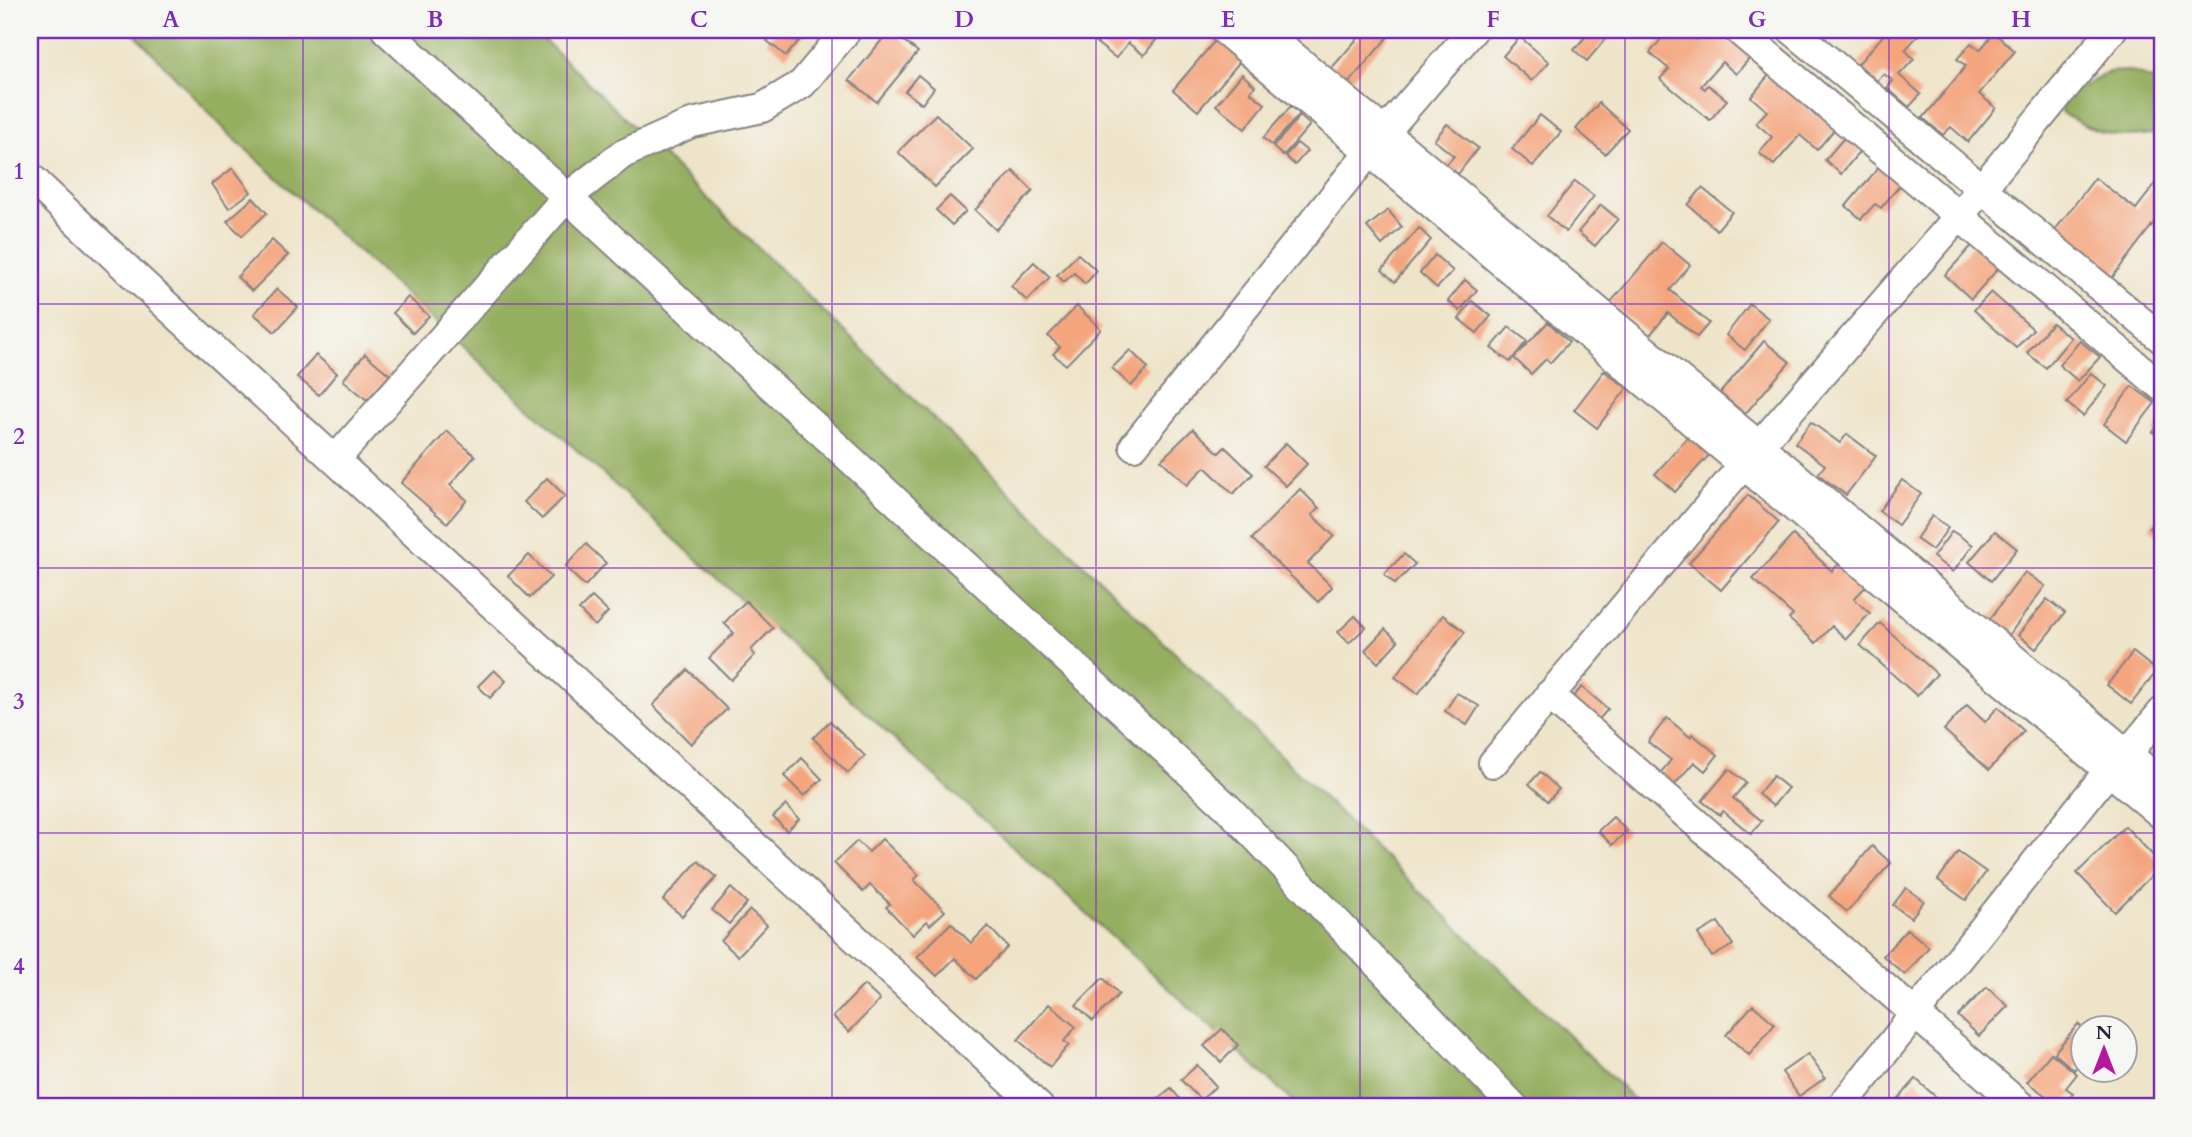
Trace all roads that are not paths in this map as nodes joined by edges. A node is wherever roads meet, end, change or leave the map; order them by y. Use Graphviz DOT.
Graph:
graph roads {
  1 [pos="386,30"];
  2 [pos="848,30"];
  3 [pos="1224,30"];
  4 [pos="1262,30"];
  5 [pos="1474,30"];
  6 [pos="1738,30"];
  7 [pos="1792,30"];
  8 [pos="2112,30"];
  9 [pos="1378,142"];
  10 [pos="30,177"];
  11 [pos="1982,188"];
  12 [pos="567,198"];
  13 [pos="1959,216"];
  14 [pos="2162,339"];
  15 [pos="2162,387"];
  16 [pos="1134,446"];
  17 [pos="1752,455"];
  18 [pos="335,460"];
  19 [pos="1549,695"];
  20 [pos="2162,712"];
  21 [pos="2118,762"];
  22 [pos="1493,763"];
  23 [pos="2162,783"];
  24 [pos="2162,815"];
  25 [pos="1913,1014"];
  26 [pos="1039,1107"];
  27 [pos="1514,1107"];
  28 [pos="1841,1107"];
  29 [pos="2022,1107"];
  1 -- 12 [label="street"];
  2 -- 12 [label="street"];
  3 -- 9 [label="street"];
  4 -- 9 [label="street"];
  5 -- 9 [label="street"];
  6 -- 13 [label="street"];
  7 -- 11 [label="street"];
  8 -- 11 [label="street"];
  9 -- 16 [label="street"];
  9 -- 17 [label="street"];
  10 -- 18 [label="street"];
  11 -- 13 [label="street"];
  11 -- 14 [label="street"];
  12 -- 18 [label="street"];
  12 -- 27 [label="street"];
  13 -- 15 [label="street"];
  13 -- 17 [label="street"];
  17 -- 19 [label="street"];
  17 -- 21 [label="street"];
  18 -- 26 [label="street"];
  19 -- 22 [label="street"];
  19 -- 25 [label="street"];
  20 -- 21 [label="street"];
  21 -- 23 [label="street"];
  21 -- 24 [label="street"];
  21 -- 25 [label="street"];
  25 -- 28 [label="street"];
  25 -- 29 [label="street"];
}
